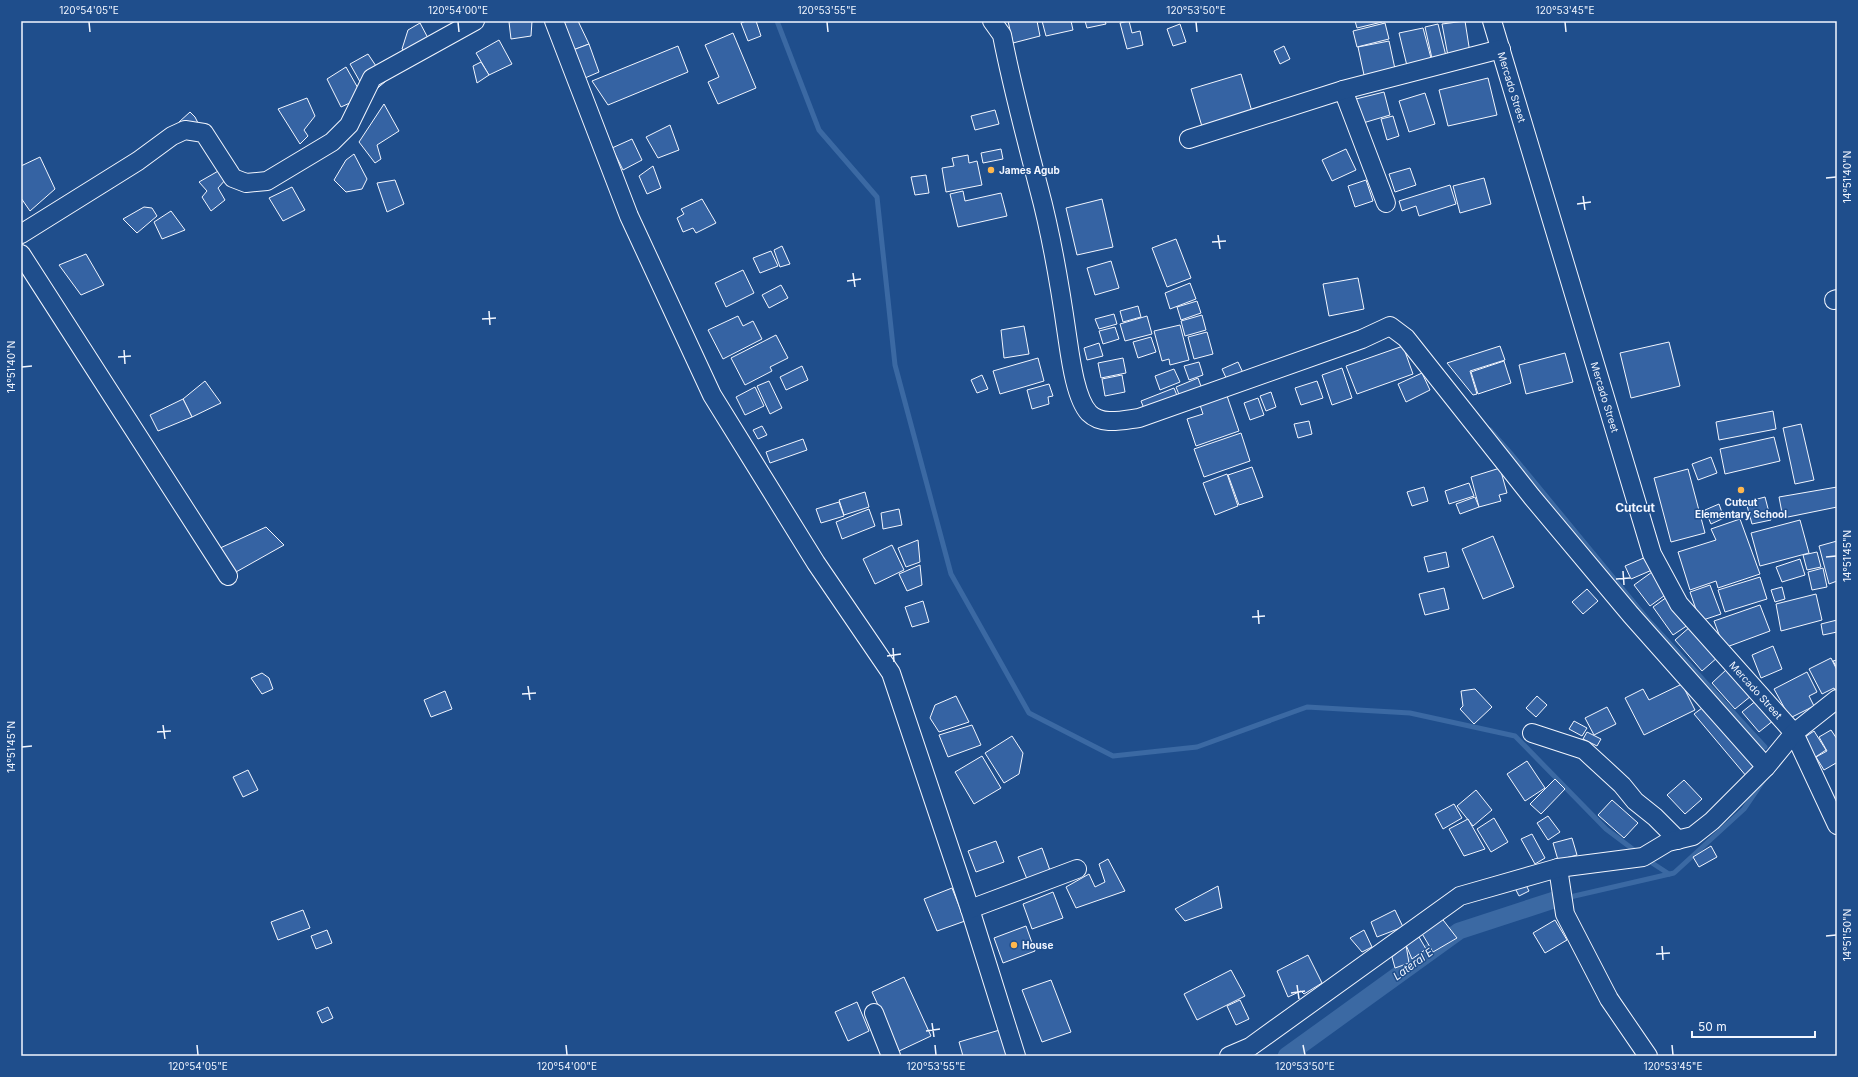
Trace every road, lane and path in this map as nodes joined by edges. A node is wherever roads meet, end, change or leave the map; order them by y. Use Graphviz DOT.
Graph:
graph roads {
  1 [pos="475,21"];
  2 [pos="554,21"];
  3 [pos="992,21"];
  4 [pos="1492,21"];
  5 [pos="1501,49"];
  6 [pos="1343,90"];
  7 [pos="1189,139"];
  8 [pos="1386,203"];
  9 [pos="21,234"];
  10 [pos="21,254"];
  11 [pos="228,576"];
  12 [pos="1837,699"];
  13 [pos="1532,733"];
  14 [pos="1794,733"];
  15 [pos="1766,767"];
  16 [pos="1837,825"];
  17 [pos="1673,841"];
  18 [pos="1558,868"];
  19 [pos="1077,869"];
  20 [pos="970,909"];
  21 [pos="874,1013"];
  22 [pos="891,1056"];
  23 [pos="1016,1056"];
  24 [pos="1230,1056"];
  25 [pos="1648,1056"];
  1 -- 9 [label="street"];
  2 -- 20 [label="street"];
  3 -- 15 [label="street"];
  4 -- 5 [label="street, Mercado Street"];
  5 -- 6 [label="street"];
  5 -- 14 [label="street, Mercado Street"];
  6 -- 7 [label="street"];
  6 -- 8 [label="street"];
  10 -- 11 [label="street"];
  12 -- 14 [label="street"];
  13 -- 17 [label="street"];
  14 -- 15 [label="street"];
  14 -- 16 [label="street, Mercado Street"];
  15 -- 17 [label="street"];
  17 -- 18 [label="street"];
  18 -- 24 [label="street"];
  18 -- 25 [label="street"];
  19 -- 20 [label="street"];
  20 -- 23 [label="street"];
  21 -- 22 [label="street"];
}
